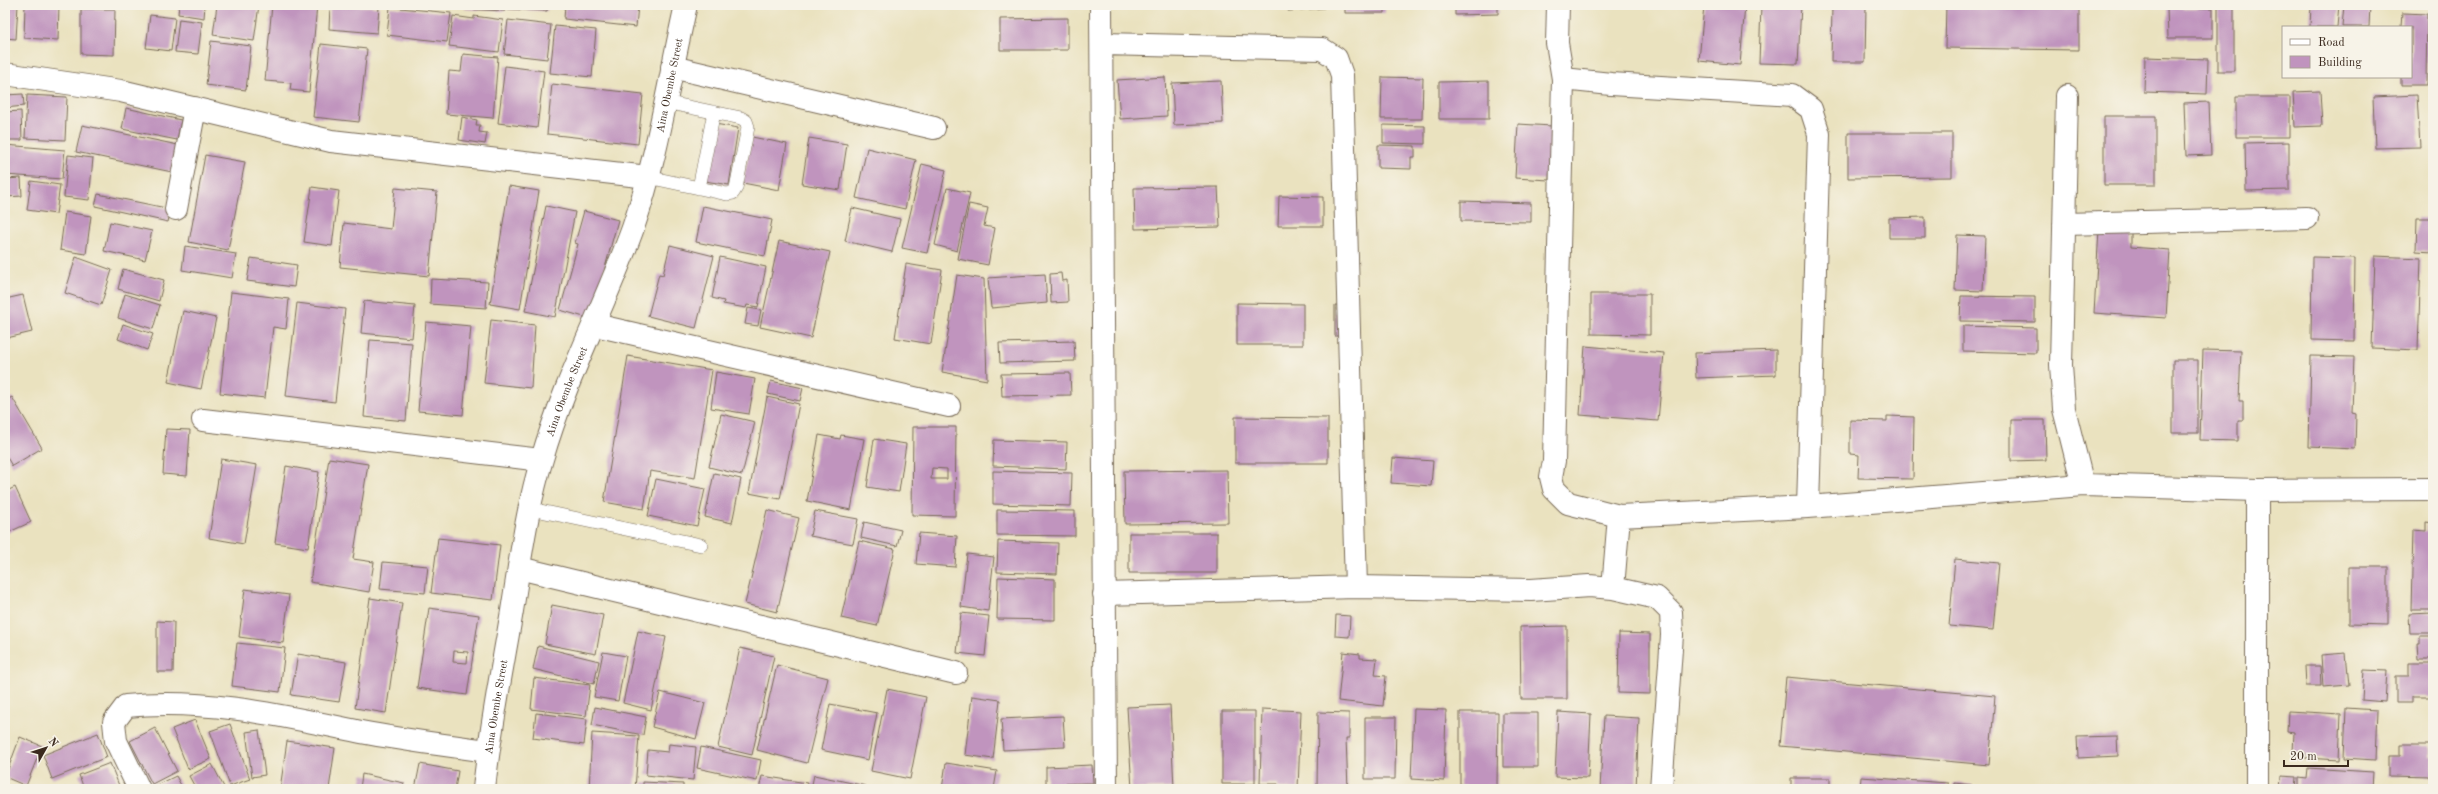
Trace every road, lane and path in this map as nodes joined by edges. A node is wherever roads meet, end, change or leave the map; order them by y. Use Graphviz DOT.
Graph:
graph roads {
  1 [pos="686,5"];
  2 [pos="1101,5"];
  3 [pos="1558,5"];
  4 [pos="1102,44"];
  5 [pos="672,67"];
  6 [pos="5,74"];
  7 [pos="1563,79"];
  8 [pos="2066,96"];
  9 [pos="664,102"];
  10 [pos="195,108"];
  11 [pos="714,112"];
  12 [pos="934,128"];
  13 [pos="648,177"];
  14 [pos="699,188"];
  15 [pos="176,210"];
  16 [pos="2307,218"];
  17 [pos="2064,224"];
  18 [pos="595,325"];
  19 [pos="949,406"];
  20 [pos="203,420"];
  21 [pos="541,460"];
  22 [pos="2083,485"];
  23 [pos="2433,489"];
  24 [pos="2257,490"];
  25 [pos="1808,507"];
  26 [pos="531,509"];
  27 [pos="1619,516"];
  28 [pos="701,545"];
  29 [pos="519,568"];
  30 [pos="1356,587"];
  31 [pos="1612,588"];
  32 [pos="1104,594"];
  33 [pos="956,673"];
  34 [pos="488,752"];
  35 [pos="138,789"];
  36 [pos="484,789"];
  37 [pos="1106,789"];
  38 [pos="1661,789"];
  39 [pos="2257,789"];
  1 -- 5 [label="street, Aina Obembe Street"];
  2 -- 4 [label="street"];
  3 -- 7 [label="street"];
  4 -- 30 [label="street"];
  4 -- 32 [label="street"];
  5 -- 9 [label="street, Aina Obembe Street"];
  5 -- 12 [label="street"];
  6 -- 10 [label="street"];
  7 -- 25 [label="street"];
  7 -- 27 [label="street"];
  8 -- 17 [label="street"];
  9 -- 11 [label="lane"];
  9 -- 13 [label="street, Aina Obembe Street"];
  10 -- 13 [label="street"];
  10 -- 15 [label="street"];
  11 -- 14 [label="lane"];
  11 -- 14 [label="lane"];
  13 -- 14 [label="lane"];
  13 -- 18 [label="street, Aina Obembe Street"];
  16 -- 17 [label="street"];
  17 -- 22 [label="street"];
  18 -- 19 [label="street"];
  18 -- 21 [label="street, Aina Obembe Street"];
  20 -- 21 [label="street"];
  21 -- 26 [label="street, Aina Obembe Street"];
  22 -- 24 [label="street"];
  22 -- 25 [label="street"];
  23 -- 24 [label="street"];
  24 -- 39 [label="street"];
  25 -- 27 [label="street"];
  26 -- 28 [label="lane"];
  26 -- 29 [label="street, Aina Obembe Street"];
  27 -- 31 [label="street"];
  29 -- 33 [label="street"];
  29 -- 34 [label="street, Aina Obembe Street"];
  30 -- 31 [label="street"];
  30 -- 32 [label="street"];
  31 -- 38 [label="street"];
  32 -- 37 [label="street"];
  34 -- 35 [label="street"];
  34 -- 36 [label="street, Aina Obembe Street"];
}
